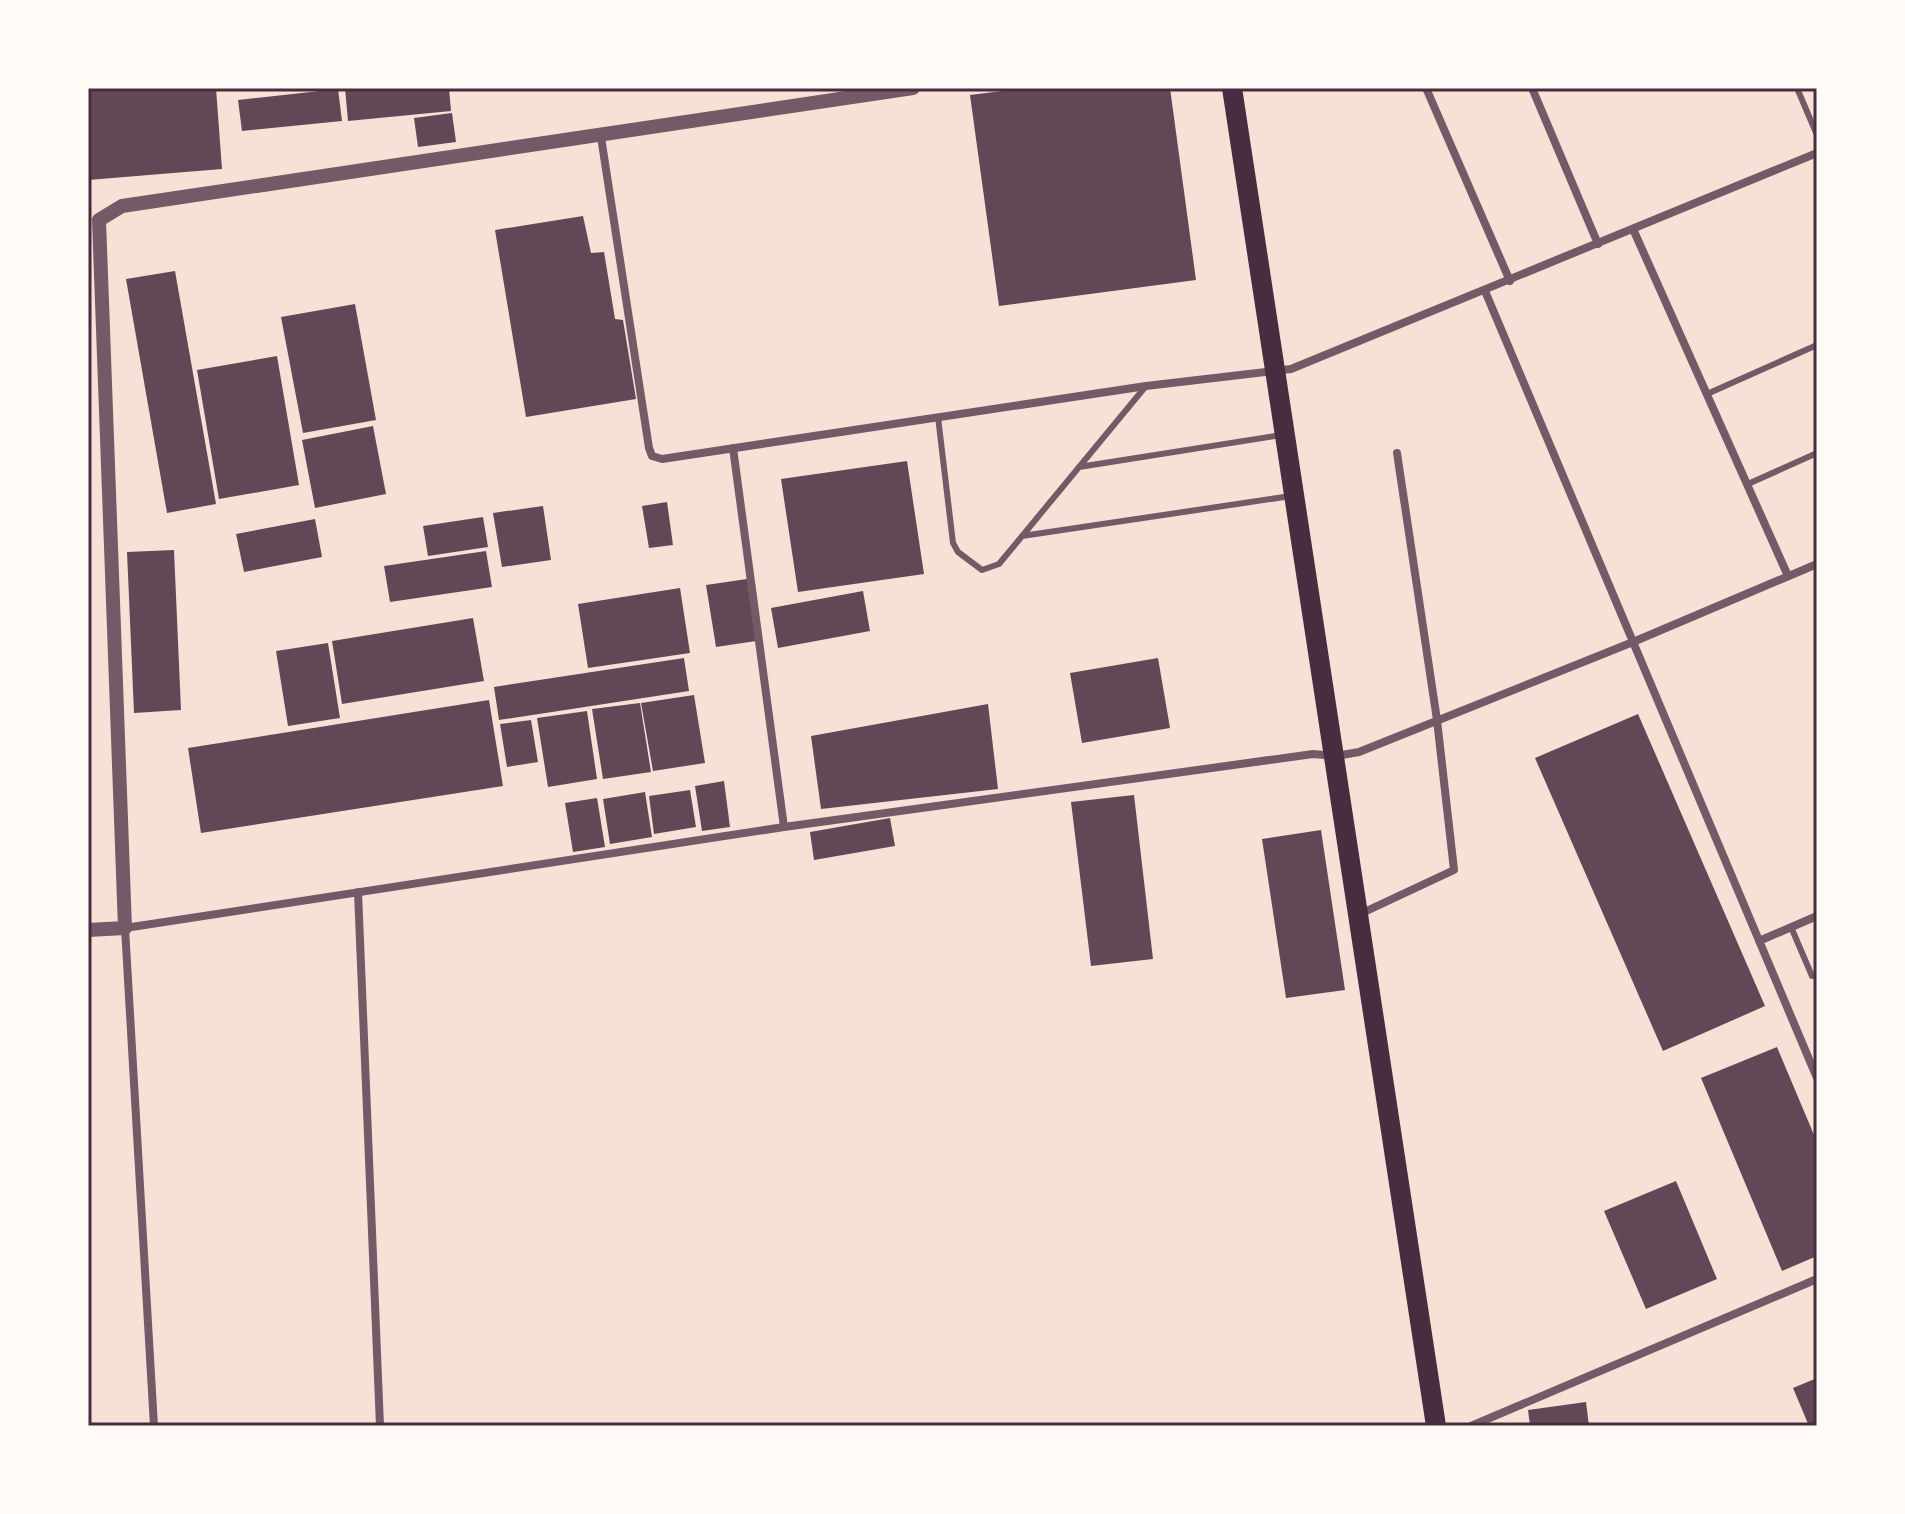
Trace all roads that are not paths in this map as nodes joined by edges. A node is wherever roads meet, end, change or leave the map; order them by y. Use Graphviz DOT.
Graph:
graph roads {
  1 [pos="913,88"];
  2 [pos="1232,88"];
  3 [pos="1426,88"];
  4 [pos="1532,88"];
  5 [pos="1797,88"];
  6 [pos="1817,135"];
  7 [pos="601,137"];
  8 [pos="1817,153"];
  9 [pos="94,221"];
  10 [pos="1633,229"];
  11 [pos="1598,244"];
  12 [pos="1510,281"];
  13 [pos="1485,291"];
  14 [pos="1817,345"];
  15 [pos="1274,372"];
  16 [pos="1146,386"];
  17 [pos="1707,394"];
  18 [pos="938,417"];
  19 [pos="1284,434"];
  20 [pos="733,448"];
  21 [pos="1397,453"];
  22 [pos="1817,453"];
  23 [pos="1079,467"];
  24 [pos="1748,484"];
  25 [pos="1294,496"];
  26 [pos="1022,536"];
  27 [pos="1817,564"];
  28 [pos="1788,576"];
  29 [pos="1633,642"];
  30 [pos="1437,720"];
  31 [pos="1336,756"];
  32 [pos="784,827"];
  33 [pos="358,892"];
  34 [pos="1360,914"];
  35 [pos="1817,916"];
  36 [pos="1791,927"];
  37 [pos="125,928"];
  38 [pos="88,930"];
  39 [pos="1759,941"];
  40 [pos="1817,974"];
  41 [pos="1817,1051"];
  42 [pos="1808,1056"];
  43 [pos="1817,1078"];
  44 [pos="1817,1279"];
  45 [pos="154,1426"];
  46 [pos="380,1426"];
  47 [pos="1436,1426"];
  48 [pos="1471,1426"];
  1 -- 7 [label="street"];
  2 -- 15 [label="main road"];
  3 -- 12 [label="street"];
  4 -- 11 [label="street"];
  5 -- 6 [label="lane"];
  7 -- 9 [label="street"];
  7 -- 20 [label="street"];
  8 -- 10 [label="street"];
  9 -- 37 [label="street"];
  10 -- 11 [label="street"];
  10 -- 17 [label="street"];
  11 -- 12 [label="street"];
  12 -- 13 [label="street"];
  13 -- 15 [label="street"];
  13 -- 29 [label="street"];
  14 -- 17 [label="lane"];
  15 -- 16 [label="street"];
  15 -- 19 [label="main road"];
  16 -- 18 [label="street"];
  16 -- 23 [label="lane"];
  17 -- 24 [label="street"];
  18 -- 20 [label="street"];
  18 -- 26 [label="lane"];
  19 -- 23 [label="lane"];
  19 -- 25 [label="main road"];
  20 -- 32 [label="street"];
  21 -- 30 [label="street"];
  22 -- 24 [label="lane"];
  23 -- 26 [label="lane"];
  24 -- 28 [label="street"];
  25 -- 26 [label="lane"];
  25 -- 31 [label="main road"];
  27 -- 28 [label="street"];
  28 -- 29 [label="street"];
  29 -- 30 [label="street"];
  29 -- 39 [label="street"];
  30 -- 31 [label="street"];
  30 -- 34 [label="street"];
  31 -- 32 [label="street"];
  31 -- 34 [label="main road"];
  32 -- 33 [label="street"];
  33 -- 37 [label="street"];
  33 -- 46 [label="street"];
  34 -- 47 [label="main road"];
  35 -- 36 [label="street"];
  36 -- 39 [label="street"];
  36 -- 40 [label="lane"];
  37 -- 38 [label="street"];
  37 -- 45 [label="street"];
  39 -- 42 [label="street"];
  41 -- 42 [label="lane"];
  42 -- 43 [label="street"];
  44 -- 48 [label="street"];
}
